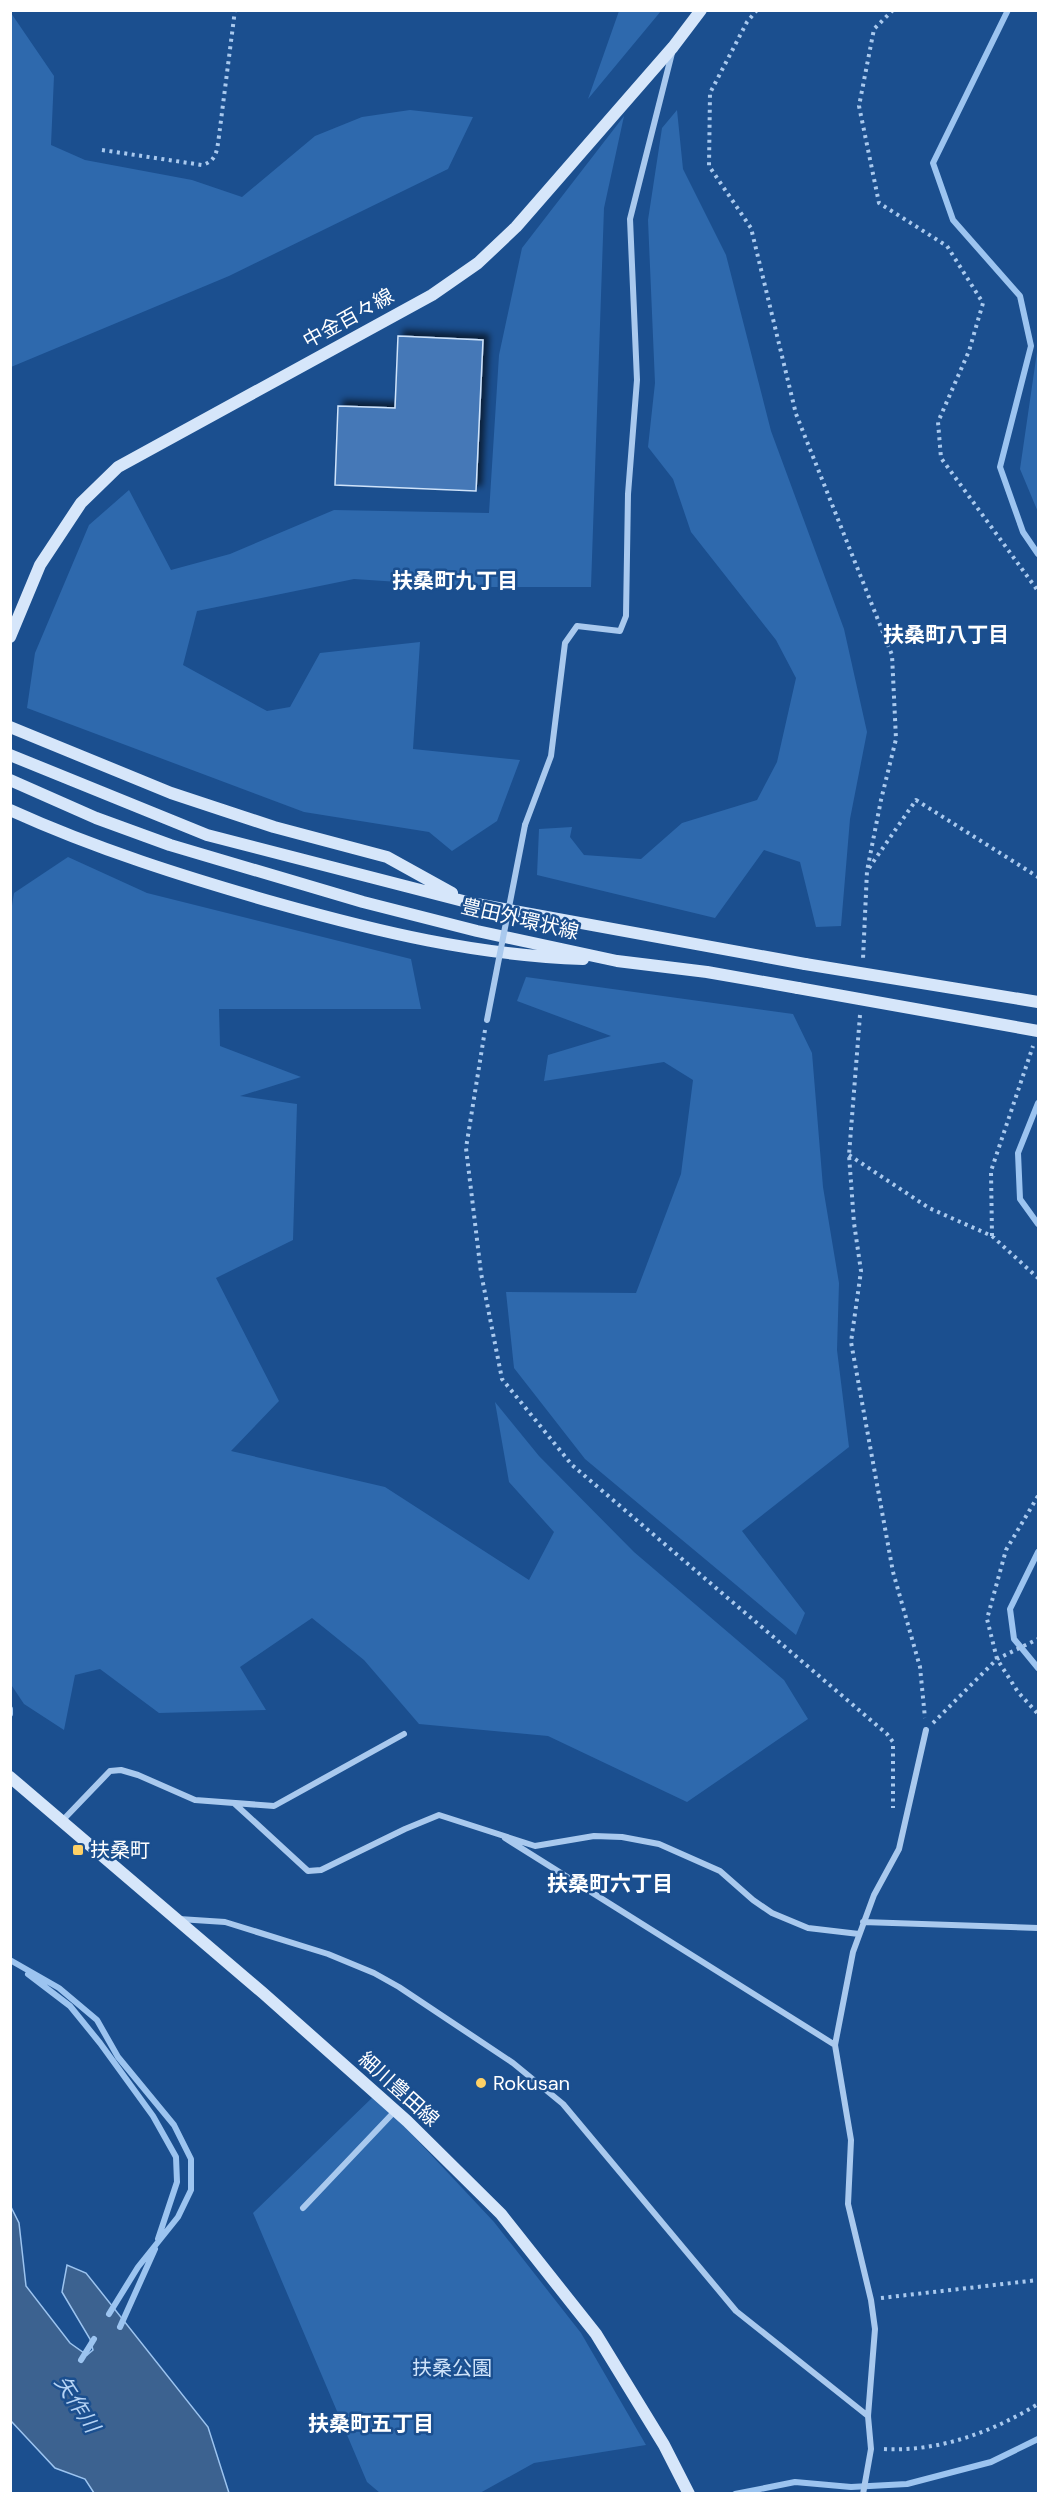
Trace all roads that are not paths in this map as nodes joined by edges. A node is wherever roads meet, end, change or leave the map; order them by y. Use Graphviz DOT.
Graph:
graph roads {
  1 [pos="701,10"];
  2 [pos="673,47"];
  3 [pos="10,637"];
  4 [pos="10,727"];
  5 [pos="10,755"];
  6 [pos="10,780"];
  7 [pos="10,810"];
  8 [pos="471,903"];
  9 [pos="617,961"];
  10 [pos="1038,1002"];
  11 [pos="487,1020"];
  12 [pos="1037,1036"];
  13 [pos="926,1730"];
  14 [pos="404,1734"];
  15 [pos="10,1777"];
  16 [pos="235,1804"];
  17 [pos="62,1822"];
  18 [pos="496,1833"];
  19 [pos="175,1919"];
  20 [pos="863,1922"];
  21 [pos="1038,1928"];
  22 [pos="859,1934"];
  23 [pos="835,2045"];
  24 [pos="396,2111"];
  25 [pos="303,2208"];
  26 [pos="868,2416"];
  27 [pos="687,2488"];
  28 [pos="863,2493"];
  1 -- 2 [label="street, 中金百々線"];
  2 -- 3 [label="street, 中金百々線"];
  2 -- 11 [label="street, bridge"];
  4 -- 8 [label="street"];
  5 -- 8 [label="street, 豊田外環状線"];
  6 -- 9 [label="street, 豊田外環状線"];
  7 -- 9 [label="street"];
  8 -- 10 [label="street, 豊田外環状線, bridge"];
  9 -- 12 [label="street, 豊田外環状線, bridge"];
  13 -- 20 [label="street"];
  14 -- 16 [label="street"];
  15 -- 17 [label="street, 細川豊田線"];
  16 -- 17 [label="street"];
  16 -- 18 [label="street"];
  17 -- 19 [label="street, 細川豊田線"];
  18 -- 22 [label="street"];
  18 -- 23 [label="street"];
  19 -- 24 [label="street, 細川豊田線"];
  19 -- 26 [label="street"];
  20 -- 21 [label="street"];
  20 -- 22 [label="street"];
  22 -- 23 [label="street"];
  23 -- 26 [label="street"];
  24 -- 25 [label="street"];
  24 -- 27 [label="street, 細川豊田線"];
  26 -- 28 [label="street"];
}
